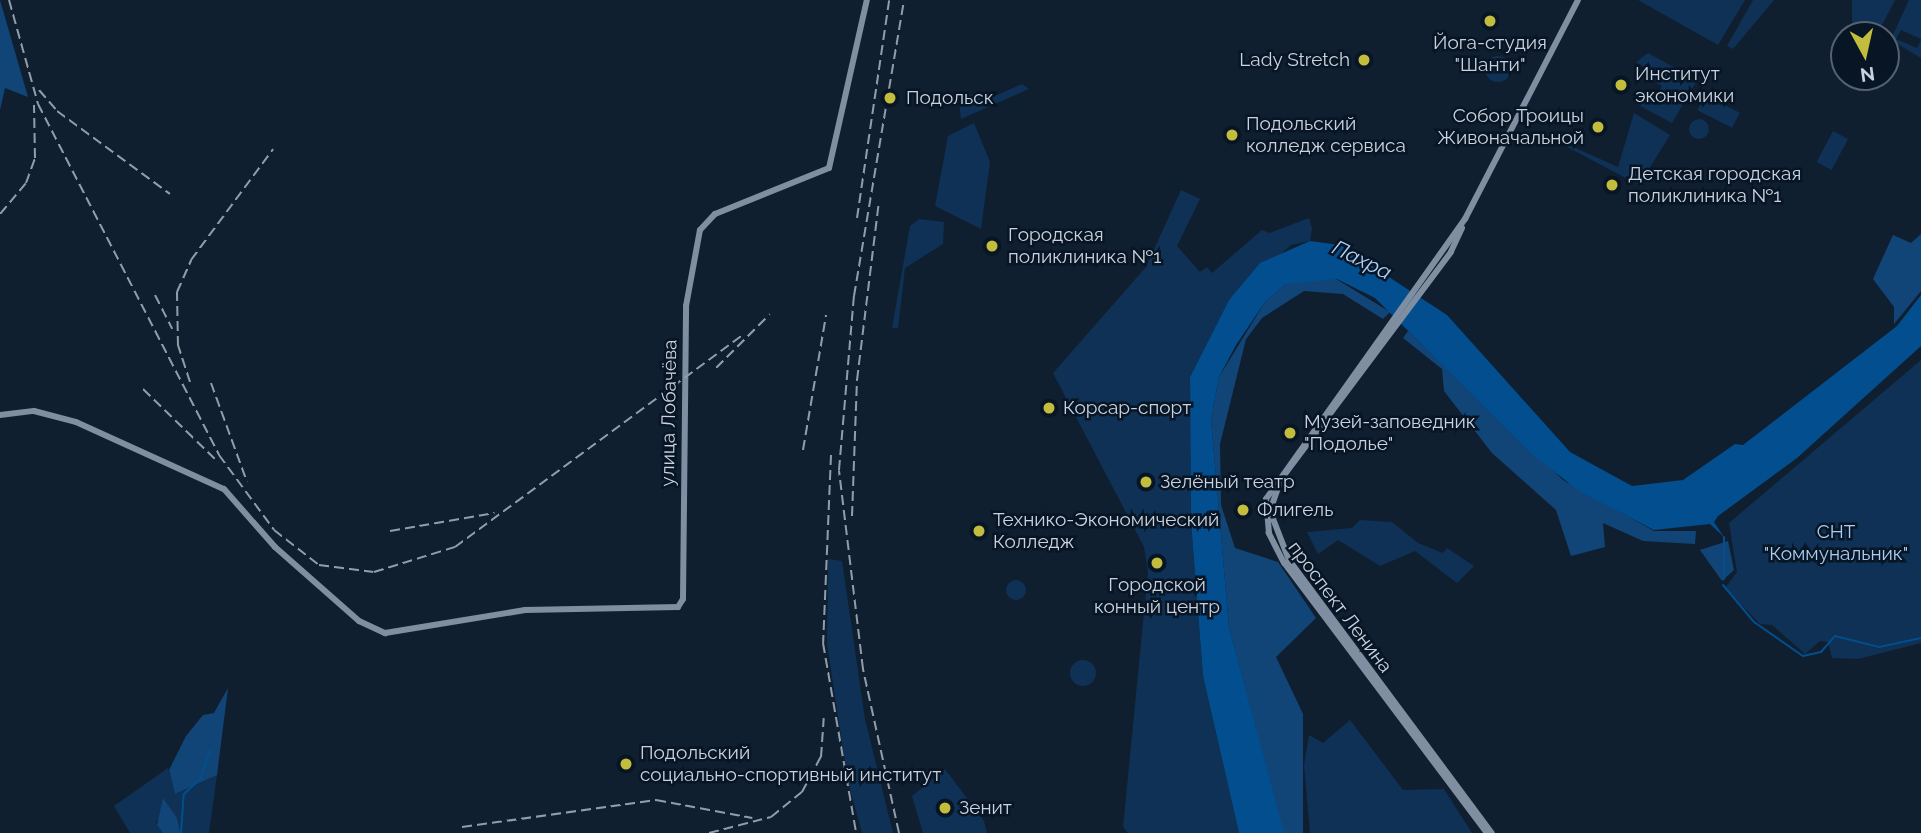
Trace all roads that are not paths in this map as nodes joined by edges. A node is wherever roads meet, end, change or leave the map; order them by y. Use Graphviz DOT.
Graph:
graph roads {
  1 [pos="867,0"];
  2 [pos="1578,0"];
  3 [pos="0,415"];
  4 [pos="1490,833"];
  1 -- 3 [label="main road, улица Лобачёва"];
  2 -- 4 [label="main road, проспект Ленина"];
}
